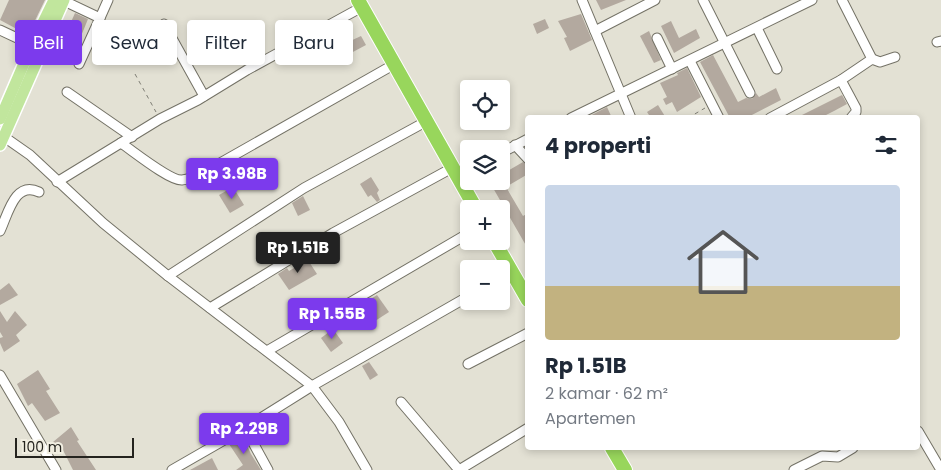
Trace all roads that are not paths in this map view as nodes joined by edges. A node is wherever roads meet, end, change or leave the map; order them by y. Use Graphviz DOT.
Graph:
graph roads {
  1 [pos="54,0"];
  2 [pos="63,0"];
  3 [pos="108,0"];
  4 [pos="582,0"];
  5 [pos="655,0"];
  6 [pos="703,0"];
  7 [pos="812,0"];
  8 [pos="842,0"];
  9 [pos="360,2"];
  10 [pos="100,18"];
  11 [pos="44,20"];
  12 [pos="758,28"];
  13 [pos="0,30"];
  14 [pos="595,31"];
  15 [pos="15,37"];
  16 [pos="657,38"];
  17 [pos="724,43"];
  18 [pos="177,47"];
  19 [pos="82,57"];
  20 [pos="895,57"];
  21 [pos="872,59"];
  22 [pos="690,61"];
  23 [pos="23,65"];
  24 [pos="393,65"];
  25 [pos="672,68"];
  26 [pos="777,68"];
  27 [pos="841,80"];
  28 [pos="67,92"];
  29 [pos="750,92"];
  30 [pos="621,93"];
  31 [pos="204,96"];
  32 [pos="577,115"];
  33 [pos="629,115"];
  34 [pos="718,115"];
  35 [pos="776,115"];
  36 [pos="854,115"];
  37 [pos="0,118"];
  38 [pos="427,121"];
  39 [pos="132,137"];
  40 [pos="1,138"];
  41 [pos="525,140"];
  42 [pos="121,143"];
  43 [pos="515,145"];
  44 [pos="510,148"];
  45 [pos="525,156"];
  46 [pos="459,172"];
  47 [pos="57,182"];
  48 [pos="39,192"];
  49 [pos="472,200"];
  50 [pos="0,231"];
  51 [pos="460,238"];
  52 [pos="168,276"];
  53 [pos="510,279"];
  54 [pos="525,293"];
  55 [pos="460,301"];
  56 [pos="210,308"];
  57 [pos="525,336"];
  58 [pos="267,351"];
  59 [pos="468,364"];
  60 [pos="0,375"];
  61 [pos="312,386"];
  62 [pos="401,402"];
  63 [pos="245,428"];
  64 [pos="525,430"];
  65 [pos="920,434"];
  66 [pos="613,450"];
  67 [pos="850,450"];
  68 [pos="56,470"];
  69 [pos="172,470"];
  70 [pos="268,470"];
  71 [pos="367,470"];
  72 [pos="459,470"];
  73 [pos="625,470"];
  74 [pos="794,470"];
  75 [pos="941,470"];
  1 -- 11 [label="main road"];
  2 -- 10 [label="street"];
  2 -- 40 [label="main road"];
  3 -- 10 [label="street"];
  4 -- 14 [label="street"];
  5 -- 14 [label="street"];
  6 -- 17 [label="street"];
  7 -- 12 [label="street"];
  8 -- 21 [label="street"];
  9 -- 24 [label="highway"];
  9 -- 31 [label="street"];
  10 -- 19 [label="street"];
  12 -- 17 [label="street"];
  12 -- 26 [label="street"];
  13 -- 15 [label="street"];
  14 -- 30 [label="street"];
  16 -- 25 [label="street"];
  17 -- 22 [label="street"];
  17 -- 29 [label="street"];
  18 -- 31 [label="street"];
  20 -- 21 [label="street"];
  21 -- 27 [label="street"];
  22 -- 25 [label="street"];
  22 -- 34 [label="street"];
  23 -- 37 [label="main road"];
  24 -- 38 [label="highway"];
  24 -- 42 [label="street"];
  25 -- 30 [label="street"];
  27 -- 35 [label="street"];
  27 -- 36 [label="street"];
  28 -- 39 [label="street"];
  30 -- 32 [label="street"];
  30 -- 33 [label="street"];
  31 -- 39 [label="street"];
  38 -- 46 [label="highway"];
  38 -- 52 [label="street"];
  39 -- 42 [label="street"];
  40 -- 47 [label="street"];
  41 -- 43 [label="street"];
  42 -- 47 [label="street"];
  43 -- 44 [label="street"];
  43 -- 45 [label="street"];
  46 -- 49 [label="highway"];
  46 -- 56 [label="street"];
  47 -- 52 [label="street"];
  48 -- 50 [label="street"];
  51 -- 58 [label="street"];
  52 -- 56 [label="street"];
  53 -- 54 [label="highway"];
  55 -- 61 [label="street"];
  56 -- 58 [label="street"];
  57 -- 59 [label="street"];
  58 -- 61 [label="street"];
  60 -- 68 [label="street"];
  61 -- 63 [label="street"];
  61 -- 71 [label="street"];
  62 -- 72 [label="street"];
  63 -- 69 [label="street"];
  63 -- 70 [label="street"];
  64 -- 72 [label="street"];
  65 -- 75 [label="street"];
  66 -- 73 [label="highway"];
  67 -- 74 [label="street"];
}
